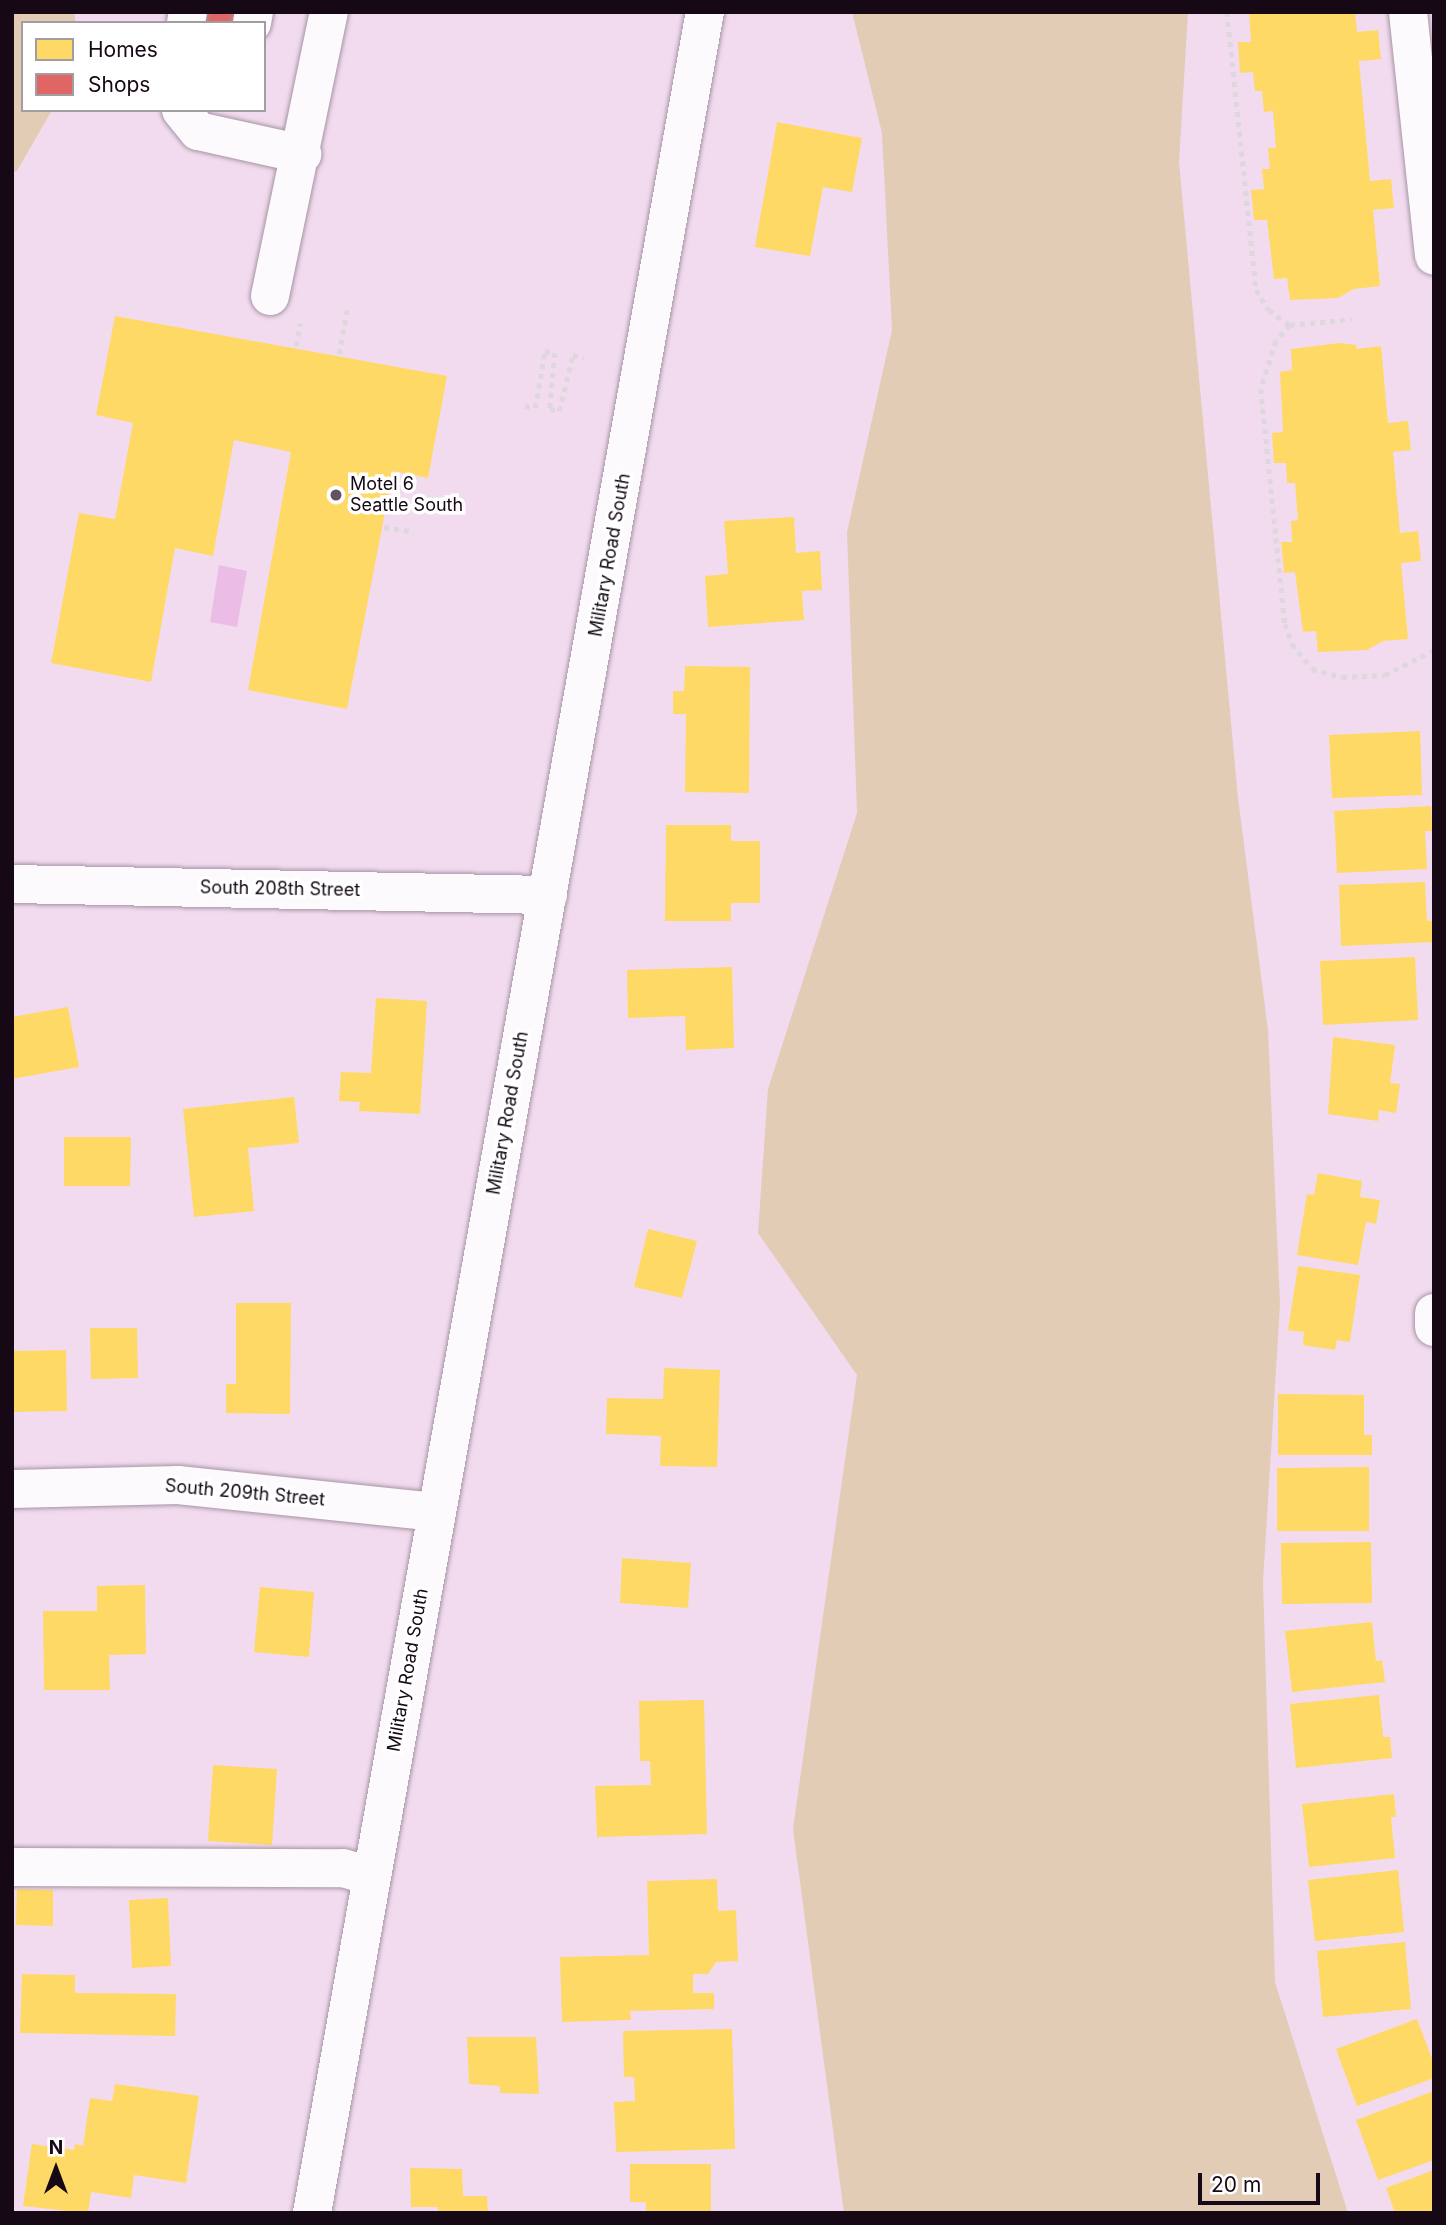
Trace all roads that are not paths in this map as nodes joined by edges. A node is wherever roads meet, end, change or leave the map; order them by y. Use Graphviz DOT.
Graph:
graph roads {
  1 [pos="329,12"];
  2 [pos="705,12"];
  3 [pos="1408,12"];
  4 [pos="1423,50"];
  5 [pos="183,112"];
  6 [pos="232,124"];
  7 [pos="302,154"];
  8 [pos="1434,256"];
  9 [pos="270,296"];
  10 [pos="12,884"];
  11 [pos="548,895"];
  12 [pos="1434,1313"];
  13 [pos="1434,1327"];
  14 [pos="12,1489"];
  15 [pos="435,1512"];
  16 [pos="12,1867"];
  17 [pos="371,1876"];
  18 [pos="312,2213"];
  1 -- 7 [label="main road"];
  2 -- 11 [label="main road, Military Road South"];
  3 -- 4 [label="main road"];
  4 -- 8 [label="main road"];
  5 -- 6 [label="main road"];
  6 -- 7 [label="main road"];
  7 -- 9 [label="main road"];
  10 -- 11 [label="main road, South 208th Street"];
  11 -- 15 [label="main road, Military Road South"];
  12 -- 13 [label="main road"];
  14 -- 15 [label="main road, South 209th Street"];
  15 -- 17 [label="main road, Military Road South"];
  16 -- 17 [label="main road"];
  17 -- 18 [label="main road, Military Road South"];
}
